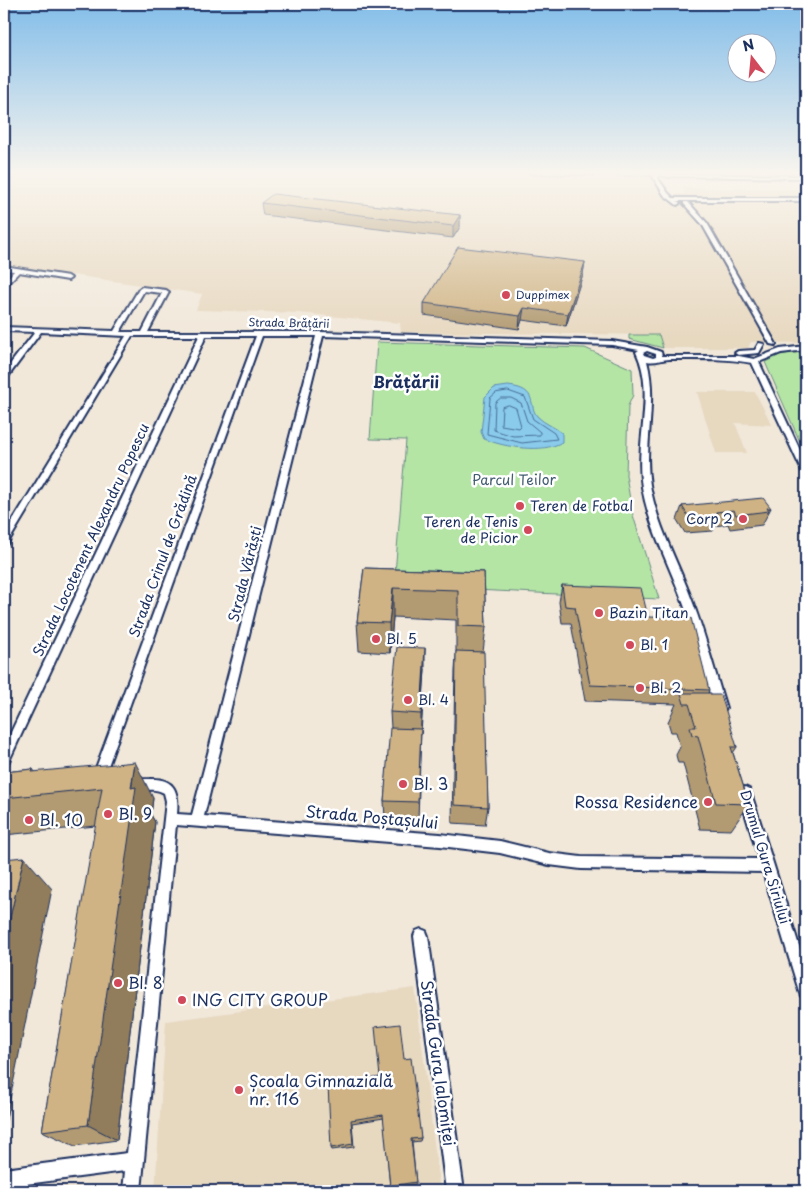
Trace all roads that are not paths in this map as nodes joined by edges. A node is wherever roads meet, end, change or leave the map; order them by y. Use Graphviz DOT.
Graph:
graph roads {
  1 [pos="706,228"];
  2 [pos="4,268"];
  3 [pos="18,270"];
  4 [pos="68,278"];
  5 [pos="4,285"];
  6 [pos="751,307"];
  7 [pos="4,330"];
  8 [pos="39,330"];
  9 [pos="116,333"];
  10 [pos="204,333"];
  11 [pos="260,333"];
  12 [pos="130,334"];
  13 [pos="144,334"];
  14 [pos="320,334"];
  15 [pos="573,342"];
  16 [pos="761,344"];
  17 [pos="777,347"];
  18 [pos="806,347"];
  19 [pos="647,349"];
  20 [pos="641,356"];
  21 [pos="658,356"];
  22 [pos="750,358"];
  23 [pos="4,376"];
  24 [pos="649,377"];
  25 [pos="806,445"];
  26 [pos="795,446"];
  27 [pos="806,470"];
  28 [pos="4,542"];
  29 [pos="722,715"];
  30 [pos="4,759"];
  31 [pos="742,782"];
  32 [pos="122,786"];
  33 [pos="99,788"];
  34 [pos="170,819"];
  35 [pos="197,820"];
  36 [pos="767,866"];
  37 [pos="421,936"];
  38 [pos="806,991"];
  39 [pos="136,1161"];
  40 [pos="4,1178"];
  41 [pos="132,1191"];
  42 [pos="455,1191"];
  1 -- 6 [label="street"];
  2 -- 3 [label="street"];
  3 -- 4 [label="street"];
  3 -- 5 [label="street"];
  6 -- 16 [label="street"];
  6 -- 17 [label="street"];
  7 -- 8 [label="street, Strada Brățării"];
  8 -- 9 [label="street, Strada Brățării"];
  8 -- 23 [label="street"];
  9 -- 12 [label="street, Strada Brățării"];
  9 -- 13 [label="street"];
  10 -- 11 [label="street, Strada Brățării"];
  10 -- 13 [label="street, Strada Brățării"];
  10 -- 30 [label="street, Strada Locotenent Alexandru Popescu"];
  11 -- 14 [label="street, Strada Brățării"];
  11 -- 33 [label="street, Strada Crinul de Grădină"];
  12 -- 13 [label="street, Strada Brățării"];
  12 -- 28 [label="street"];
  14 -- 15 [label="street, Strada Brățării"];
  14 -- 35 [label="street, Strada Vărăști"];
  15 -- 19 [label="street, Strada Brățării"];
  15 -- 20 [label="street, Strada Brățării"];
  16 -- 17 [label="street"];
  16 -- 22 [label="street"];
  17 -- 18 [label="street"];
  17 -- 22 [label="street"];
  19 -- 20 [label="street"];
  19 -- 21 [label="street, Strada Brățării"];
  20 -- 21 [label="street, Strada Brățării"];
  20 -- 24 [label="street"];
  21 -- 22 [label="street"];
  21 -- 24 [label="street"];
  22 -- 26 [label="street"];
  24 -- 29 [label="street"];
  25 -- 26 [label="street"];
  26 -- 27 [label="street"];
  31 -- 36 [label="street, Drumul Gura Siriului"];
  32 -- 34 [label="street"];
  34 -- 35 [label="street, Strada Poștașului"];
  34 -- 39 [label="street"];
  35 -- 36 [label="street, Strada Poștașului"];
  36 -- 38 [label="street, Drumul Gura Siriului"];
  37 -- 42 [label="street, Strada Gura Ialomiței"];
  39 -- 40 [label="street"];
  39 -- 41 [label="street"];
}
